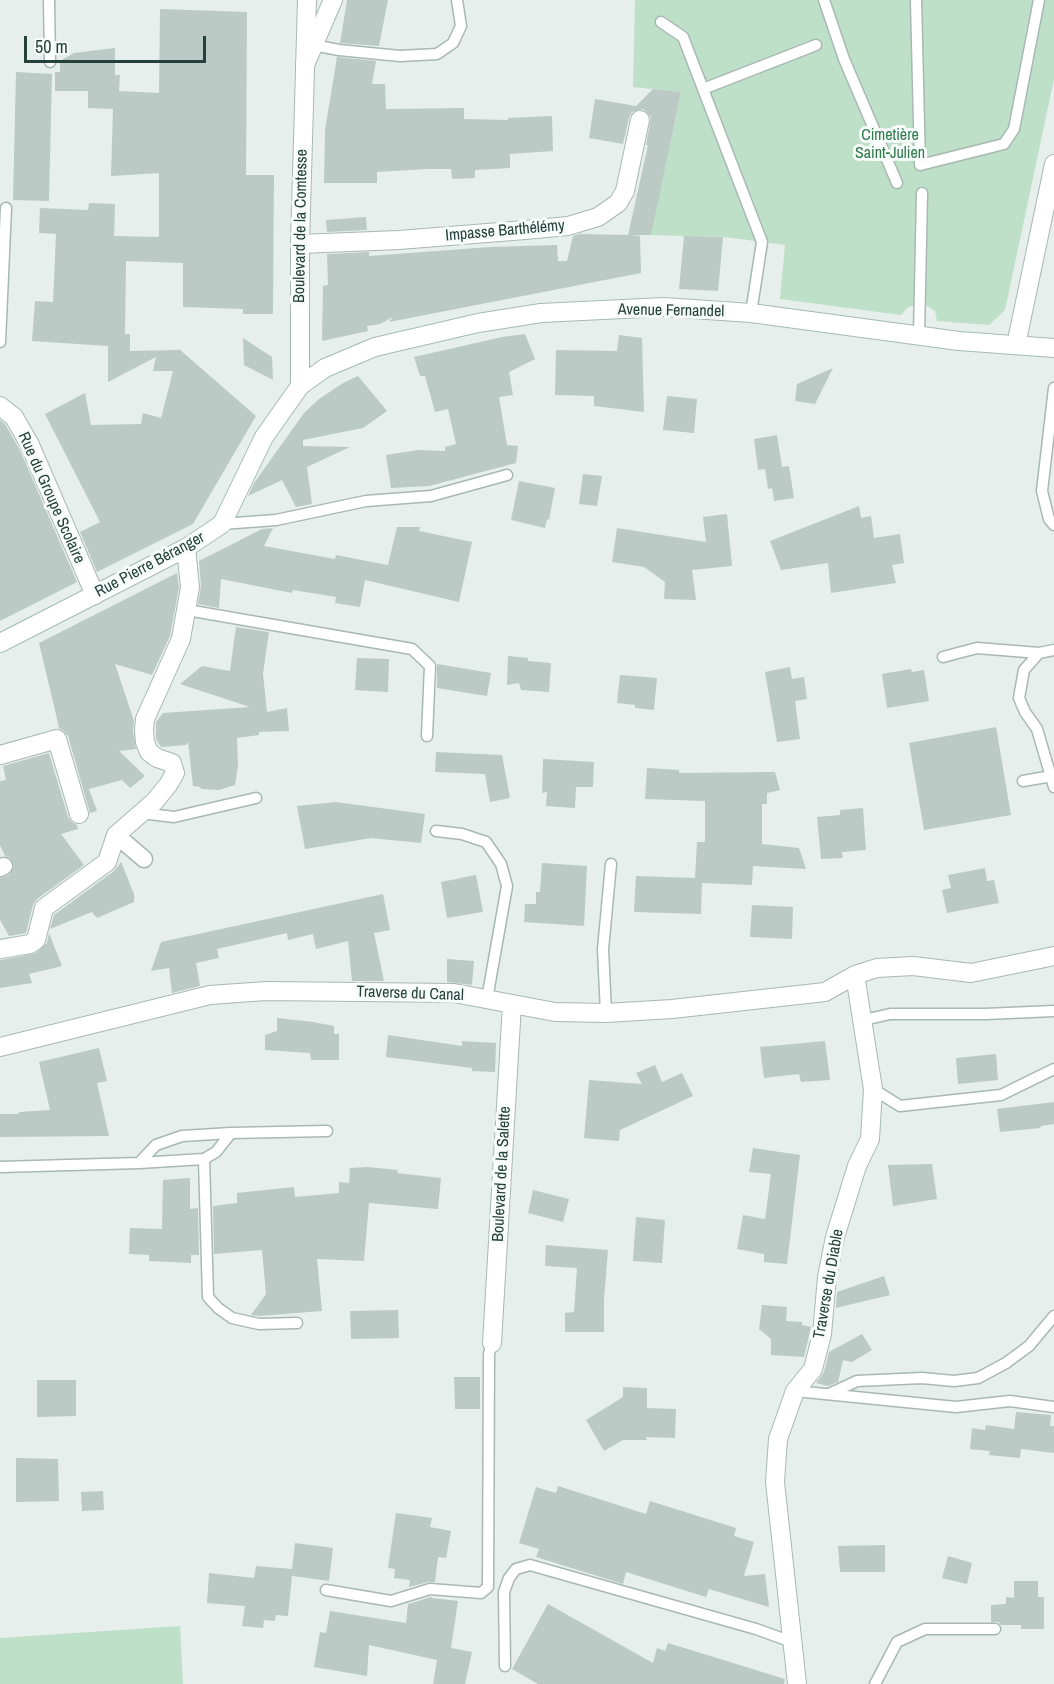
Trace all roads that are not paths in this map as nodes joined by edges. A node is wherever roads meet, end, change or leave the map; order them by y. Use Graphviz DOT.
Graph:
graph roads {
  1 [pos="49,0"];
  2 [pos="307,0"];
  3 [pos="333,0"];
  4 [pos="457,0"];
  5 [pos="824,0"];
  6 [pos="916,0"];
  7 [pos="1039,0"];
  8 [pos="661,22"];
  9 [pos="313,45"];
  10 [pos="816,45"];
  11 [pos="50,62"];
  12 [pos="304,66"];
  13 [pos="703,89"];
  14 [pos="640,120"];
  15 [pos="1054,164"];
  16 [pos="897,183"];
  17 [pos="922,192"];
  18 [pos="6,208"];
  19 [pos="300,244"];
  20 [pos="751,313"];
  21 [pos="919,335"];
  22 [pos="0,342"];
  23 [pos="1016,345"];
  24 [pos="1054,348"];
  25 [pos="300,386"];
  26 [pos="1054,388"];
  27 [pos="0,406"];
  28 [pos="507,475"];
  29 [pos="222,524"];
  30 [pos="1054,525"];
  31 [pos="186,548"];
  32 [pos="95,595"];
  33 [pos="187,610"];
  34 [pos="0,643"];
  35 [pos="1054,650"];
  36 [pos="1039,653"];
  37 [pos="942,657"];
  38 [pos="427,736"];
  39 [pos="0,755"];
  40 [pos="1023,781"];
  41 [pos="1053,782"];
  42 [pos="256,798"];
  43 [pos="141,813"];
  44 [pos="79,814"];
  45 [pos="436,831"];
  46 [pos="116,835"];
  47 [pos="144,859"];
  48 [pos="611,864"];
  49 [pos="0,949"];
  50 [pos="1054,956"];
  51 [pos="855,975"];
  52 [pos="487,999"];
  53 [pos="512,1004"];
  54 [pos="1054,1011"];
  55 [pos="606,1013"];
  56 [pos="864,1020"];
  57 [pos="0,1047"];
  58 [pos="1054,1069"];
  59 [pos="873,1089"];
  60 [pos="327,1131"];
  61 [pos="231,1132"];
  62 [pos="204,1159"];
  63 [pos="139,1163"];
  64 [pos="0,1167"];
  65 [pos="1054,1317"];
  66 [pos="297,1323"];
  67 [pos="492,1343"];
  68 [pos="795,1391"];
  69 [pos="826,1395"];
  70 [pos="1054,1407"];
  71 [pos="326,1590"];
  72 [pos="995,1629"];
  73 [pos="792,1642"];
  74 [pos="506,1666"];
  75 [pos="797,1684"];
  76 [pos="875,1684"];
  1 -- 11 [label="lane"];
  2 -- 12 [label="street, Boulevard de la Comtesse"];
  3 -- 9 [label="street, Boulevard de la Comtesse"];
  4 -- 9 [label="lane"];
  5 -- 16 [label="lane"];
  6 -- 7 [label="lane"];
  8 -- 13 [label="lane"];
  9 -- 12 [label="street, Boulevard de la Comtesse"];
  10 -- 13 [label="lane"];
  12 -- 19 [label="street, Boulevard de la Comtesse"];
  13 -- 20 [label="lane"];
  14 -- 19 [label="street, Impasse Barthélémy"];
  15 -- 23 [label="street"];
  17 -- 21 [label="lane"];
  18 -- 22 [label="lane"];
  19 -- 25 [label="street, Boulevard de la Comtesse"];
  20 -- 21 [label="street, Avenue Fernandel"];
  20 -- 25 [label="street, Avenue Fernandel"];
  21 -- 23 [label="street, Avenue Fernandel"];
  23 -- 24 [label="street, Avenue Fernandel"];
  25 -- 29 [label="street, Rue Pierre Béranger"];
  26 -- 30 [label="lane"];
  27 -- 32 [label="street, Rue du Groupe Scolaire"];
  28 -- 29 [label="lane"];
  29 -- 31 [label="street, Rue Pierre Béranger"];
  31 -- 32 [label="street, Rue Pierre Béranger"];
  31 -- 33 [label="street"];
  32 -- 34 [label="street, Rue Pierre Béranger"];
  33 -- 38 [label="lane"];
  33 -- 43 [label="street"];
  35 -- 36 [label="lane"];
  36 -- 37 [label="lane"];
  36 -- 41 [label="lane"];
  39 -- 44 [label="street"];
  40 -- 41 [label="lane"];
  42 -- 43 [label="lane"];
  43 -- 46 [label="street"];
  45 -- 52 [label="lane"];
  46 -- 47 [label="street"];
  46 -- 49 [label="street"];
  48 -- 55 [label="lane"];
  50 -- 51 [label="street"];
  51 -- 55 [label="street, Traverse du Canal"];
  51 -- 56 [label="street, Traverse du Diable"];
  52 -- 53 [label="street, Traverse du Canal"];
  52 -- 57 [label="street, Traverse du Canal"];
  53 -- 55 [label="street, Traverse du Canal"];
  53 -- 67 [label="street, Boulevard de la Salette"];
  54 -- 56 [label="lane"];
  56 -- 59 [label="street, Traverse du Diable"];
  58 -- 59 [label="lane"];
  59 -- 68 [label="street, Traverse du Diable"];
  60 -- 61 [label="lane"];
  61 -- 62 [label="lane"];
  61 -- 63 [label="lane"];
  62 -- 63 [label="lane"];
  62 -- 66 [label="lane"];
  63 -- 64 [label="lane"];
  65 -- 69 [label="lane"];
  67 -- 71 [label="lane"];
  68 -- 69 [label="lane"];
  68 -- 73 [label="street, Traverse du Diable"];
  69 -- 70 [label="lane"];
  72 -- 76 [label="lane"];
  73 -- 74 [label="lane"];
  73 -- 75 [label="street, Traverse du Diable"];
}
